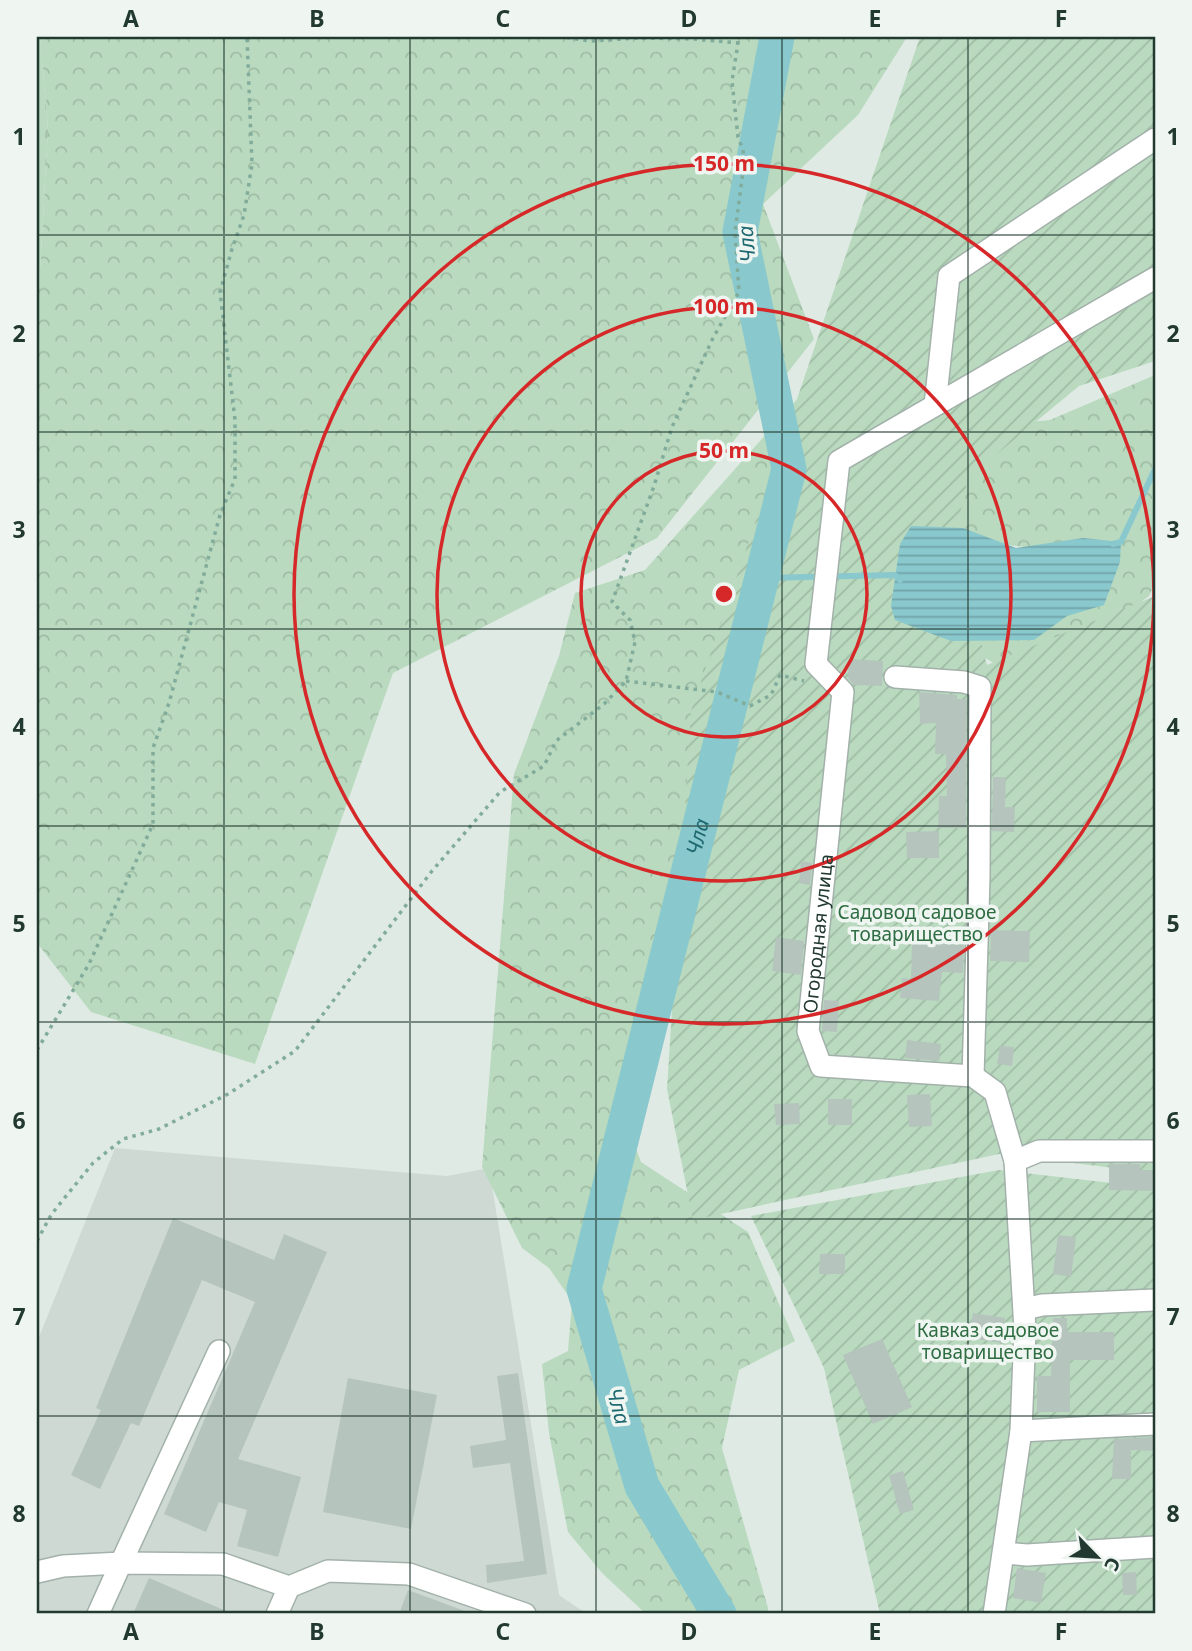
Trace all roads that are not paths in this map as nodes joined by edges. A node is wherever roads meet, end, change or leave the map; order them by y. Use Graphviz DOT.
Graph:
graph roads {
  1 [pos="1155,139"];
  2 [pos="1155,278"];
  3 [pos="935,405"];
  4 [pos="895,677"];
  5 [pos="973,1076"];
  6 [pos="1155,1151"];
  7 [pos="1015,1161"];
  8 [pos="1155,1300"];
  9 [pos="1024,1309"];
  10 [pos="219,1351"];
  11 [pos="1155,1424"];
  12 [pos="1021,1431"];
  13 [pos="1155,1547"];
  14 [pos="1005,1553"];
  15 [pos="121,1563"];
  16 [pos="37,1572"];
  17 [pos="289,1587"];
  18 [pos="98,1614"];
  19 [pos="276,1614"];
  20 [pos="525,1614"];
  21 [pos="994,1614"];
  1 -- 3 [label="street"];
  2 -- 3 [label="street"];
  3 -- 5 [label="street, Огородная улица"];
  4 -- 5 [label="street"];
  5 -- 7 [label="street"];
  6 -- 7 [label="street"];
  7 -- 9 [label="street"];
  8 -- 9 [label="street"];
  9 -- 12 [label="street"];
  10 -- 15 [label="street"];
  11 -- 12 [label="street"];
  12 -- 14 [label="street"];
  13 -- 14 [label="street"];
  14 -- 21 [label="street"];
  15 -- 16 [label="street"];
  15 -- 17 [label="street"];
  15 -- 18 [label="street"];
  17 -- 19 [label="street"];
  17 -- 20 [label="street"];
}
